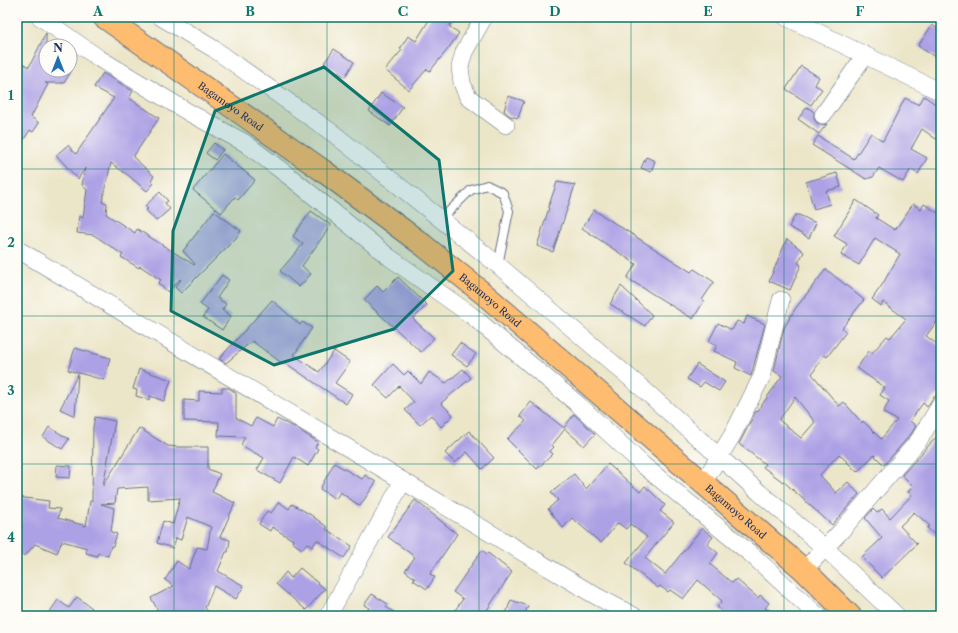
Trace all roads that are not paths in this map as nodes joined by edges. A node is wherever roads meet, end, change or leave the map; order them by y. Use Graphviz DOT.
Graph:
graph roads {
  1 [pos="40,17"];
  2 [pos="104,17"];
  3 [pos="161,17"];
  4 [pos="484,17"];
  5 [pos="786,17"];
  6 [pos="865,55"];
  7 [pos="941,92"];
  8 [pos="823,115"];
  9 [pos="506,125"];
  10 [pos="322,170"];
  11 [pos="308,191"];
  12 [pos="440,220"];
  13 [pos="17,249"];
  14 [pos="498,265"];
  15 [pos="781,300"];
  16 [pos="941,404"];
  17 [pos="720,457"];
  18 [pos="403,481"];
  19 [pos="703,483"];
  20 [pos="825,548"];
  21 [pos="804,570"];
  22 [pos="328,616"];
  23 [pos="634,616"];
  24 [pos="818,616"];
  25 [pos="850,616"];
  26 [pos="897,616"];
  1 -- 11 [label="street"];
  2 -- 10 [label="highway, Bagamoyo Road"];
  3 -- 12 [label="street"];
  4 -- 9 [label="street"];
  5 -- 6 [label="street"];
  6 -- 7 [label="street"];
  6 -- 8 [label="street"];
  10 -- 11 [label="street"];
  10 -- 19 [label="highway, Bagamoyo Road"];
  11 -- 24 [label="street"];
  12 -- 14 [label="street"];
  12 -- 14 [label="lane"];
  13 -- 18 [label="street"];
  14 -- 17 [label="street"];
  15 -- 17 [label="street"];
  16 -- 20 [label="street"];
  17 -- 19 [label="street"];
  17 -- 20 [label="street"];
  18 -- 22 [label="street"];
  18 -- 23 [label="street"];
  19 -- 21 [label="highway, Bagamoyo Road"];
  20 -- 21 [label="street"];
  20 -- 26 [label="street"];
  21 -- 25 [label="highway, Bagamoyo Road"];
}
